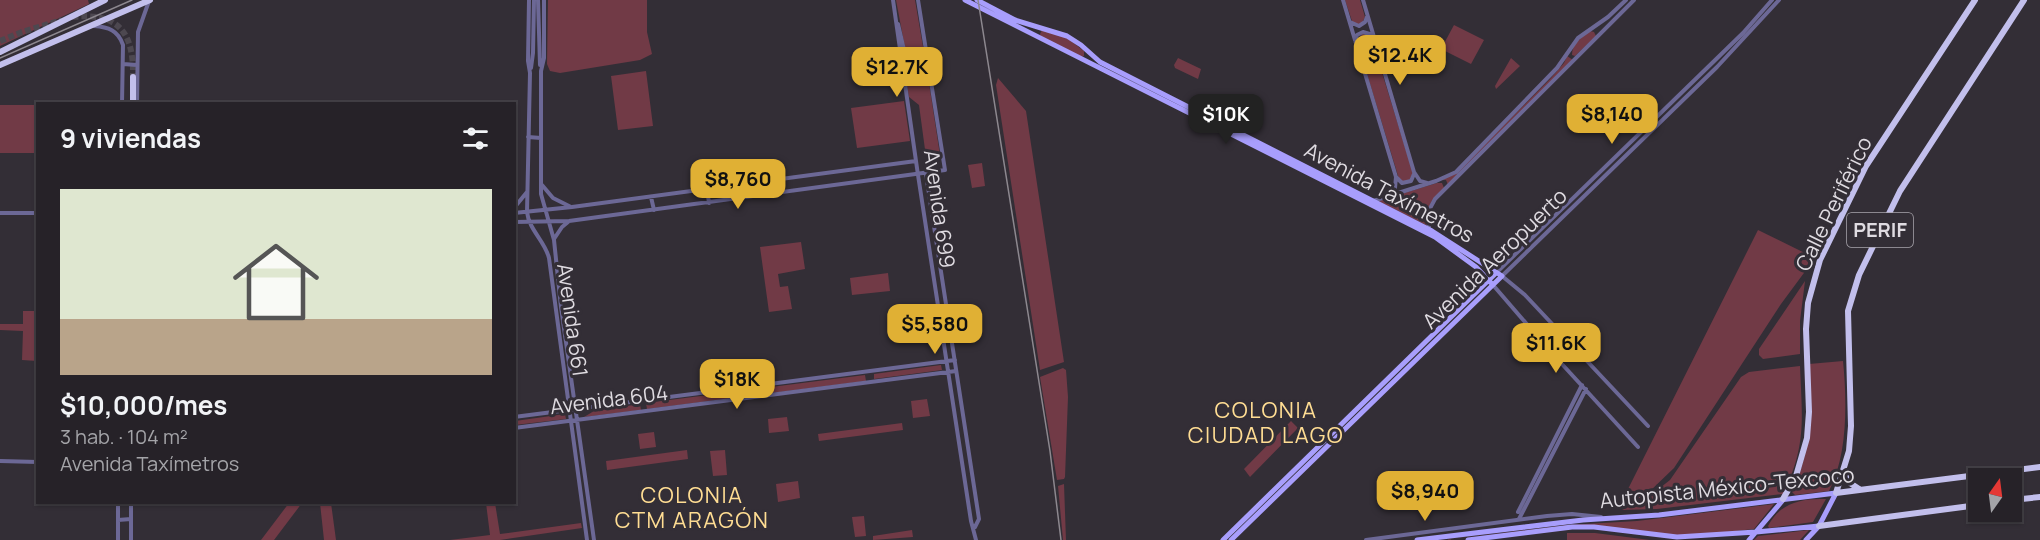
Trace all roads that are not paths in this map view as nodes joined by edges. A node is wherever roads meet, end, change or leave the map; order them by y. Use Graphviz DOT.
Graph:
graph roads {
  1 [pos="105,0"];
  2 [pos="150,0"];
  3 [pos="529,0"];
  4 [pos="534,0"];
  5 [pos="538,0"];
  6 [pos="544,0"];
  7 [pos="893,0"];
  8 [pos="918,0"];
  9 [pos="965,0"];
  10 [pos="977,0"];
  11 [pos="1343,0"];
  12 [pos="1363,0"];
  13 [pos="1626,0"];
  14 [pos="1634,0"];
  15 [pos="1772,0"];
  16 [pos="1779,0"];
  17 [pos="1975,0"];
  18 [pos="2024,0"];
  19 [pos="536,7"];
  20 [pos="1367,14"];
  21 [pos="895,18"];
  22 [pos="1350,22"];
  23 [pos="1754,23"];
  24 [pos="90,26"];
  25 [pos="1045,28"];
  26 [pos="1587,31"];
  27 [pos="1373,35"];
  28 [pos="1040,38"];
  29 [pos="1596,39"];
  30 [pos="1355,41"];
  31 [pos="1570,49"];
  32 [pos="0,52"];
  33 [pos="1578,57"];
  34 [pos="1093,61"];
  35 [pos="928,63"];
  36 [pos="123,64"];
  37 [pos="0,65"];
  38 [pos="138,65"];
  39 [pos="541,71"];
  40 [pos="530,73"];
  41 [pos="133,77"];
  42 [pos="930,77"];
  43 [pos="905,80"];
  44 [pos="122,102"];
  45 [pos="135,102"];
  46 [pos="135,102"];
  47 [pos="528,137"];
  48 [pos="541,138"];
  49 [pos="916,161"];
  50 [pos="1414,172"];
  51 [pos="926,174"];
  52 [pos="918,175"];
  53 [pos="1396,177"];
  54 [pos="1436,181"];
  55 [pos="1431,183"];
  56 [pos="541,184"];
  57 [pos="708,189"];
  58 [pos="1444,191"];
  59 [pos="527,192"];
  60 [pos="1388,195"];
  61 [pos="651,197"];
  62 [pos="709,203"];
  63 [pos="1372,203"];
  64 [pos="516,206"];
  65 [pos="572,207"];
  66 [pos="546,210"];
  67 [pos="654,210"];
  68 [pos="527,212"];
  69 [pos="0,213"];
  70 [pos="36,213"];
  71 [pos="516,213"];
  72 [pos="569,221"];
  73 [pos="516,222"];
  74 [pos="528,222"];
  75 [pos="550,223"];
  76 [pos="1429,232"];
  77 [pos="554,240"];
  78 [pos="1499,274"];
  79 [pos="1490,282"];
  80 [pos="564,349"];
  81 [pos="955,360"];
  82 [pos="947,361"];
  83 [pos="956,371"];
  84 [pos="948,372"];
  85 [pos="1582,384"];
  86 [pos="1586,389"];
  87 [pos="575,409"];
  88 [pos="569,410"];
  89 [pos="516,417"];
  90 [pos="571,420"];
  91 [pos="577,420"];
  92 [pos="1345,424"];
  93 [pos="1648,426"];
  94 [pos="516,428"];
  95 [pos="1638,447"];
  96 [pos="0,461"];
  97 [pos="36,462"];
  98 [pos="2040,467"];
  99 [pos="1845,469"];
  100 [pos="1860,489"];
  101 [pos="1836,494"];
  102 [pos="2040,497"];
  103 [pos="1783,499"];
  104 [pos="2022,499"];
  105 [pos="118,504"];
  106 [pos="131,504"];
  107 [pos="1968,506"];
  108 [pos="1518,512"];
  109 [pos="131,519"];
  110 [pos="1519,519"];
  111 [pos="1611,519"];
  112 [pos="118,520"];
  113 [pos="1819,526"];
  114 [pos="974,528"];
  115 [pos="1756,532"];
  116 [pos="1725,535"];
  117 [pos="118,540"];
  118 [pos="131,540"];
  119 [pos="587,540"];
  120 [pos="594,540"];
  121 [pos="976,540"];
  122 [pos="1223,540"];
  123 [pos="1231,540"];
  124 [pos="1366,540"];
  125 [pos="1418,540"];
  126 [pos="1468,540"];
  127 [pos="1733,540"];
  128 [pos="1749,540"];
  129 [pos="1806,540"];
  1 -- 32 [label="highway"];
  2 -- 24 [label="highway"];
  2 -- 38 [label="street"];
  3 -- 40 [label="street, Avenida 661"];
  4 -- 19 [label="street"];
  5 -- 19 [label="street"];
  6 -- 39 [label="street, Avenida 661"];
  7 -- 21 [label="street, Avenida 699"];
  8 -- 35 [label="street"];
  9 -- 28 [label="main road, Avenida Taxímetros"];
  10 -- 25 [label="main road, Avenida Taxímetros"];
  11 -- 22 [label="street"];
  12 -- 20 [label="street"];
  13 -- 26 [label="street"];
  14 -- 29 [label="street"];
  15 -- 23 [label="street, Avenida Aeropuerto"];
  16 -- 23 [label="street, Avenida Aeropuerto"];
  17 -- 103 [label="highway, Calle Periférico / PERIF"];
  18 -- 99 [label="highway, PERIF"];
  19 -- 39 [label="street"];
  19 -- 40 [label="street"];
  20 -- 22 [label="street"];
  20 -- 27 [label="street"];
  21 -- 35 [label="street"];
  21 -- 43 [label="street, Avenida 699"];
  22 -- 30 [label="street"];
  23 -- 78 [label="street, Avenida Aeropuerto"];
  24 -- 36 [label="street"];
  24 -- 37 [label="highway"];
  25 -- 28 [label="main road"];
  25 -- 34 [label="main road, Avenida Taxímetros"];
  26 -- 29 [label="street"];
  26 -- 31 [label="street"];
  27 -- 30 [label="street"];
  27 -- 50 [label="street"];
  28 -- 34 [label="main road, Avenida Taxímetros"];
  29 -- 33 [label="street"];
  30 -- 53 [label="street"];
  31 -- 33 [label="street"];
  31 -- 54 [label="street"];
  33 -- 58 [label="street"];
  34 -- 63 [label="main road, Avenida Taxímetros"];
  35 -- 42 [label="street"];
  36 -- 38 [label="street"];
  36 -- 44 [label="street"];
  38 -- 45 [label="street"];
  39 -- 48 [label="street, Avenida 661"];
  40 -- 47 [label="street, Avenida 661"];
  41 -- 46 [label="highway"];
  42 -- 43 [label="street"];
  42 -- 51 [label="street"];
  43 -- 49 [label="street, Avenida 699"];
  47 -- 48 [label="street"];
  47 -- 59 [label="street, Avenida 661"];
  48 -- 56 [label="street, Avenida 661"];
  49 -- 52 [label="street, Avenida 699"];
  49 -- 57 [label="street"];
  50 -- 53 [label="street"];
  50 -- 55 [label="street"];
  51 -- 52 [label="street"];
  51 -- 81 [label="street, Avenida 699"];
  52 -- 62 [label="street"];
  52 -- 82 [label="street, Avenida 699"];
  53 -- 60 [label="street"];
  54 -- 55 [label="street"];
  54 -- 58 [label="street"];
  55 -- 60 [label="street"];
  56 -- 65 [label="street"];
  56 -- 66 [label="street, Avenida 661"];
  57 -- 61 [label="street"];
  57 -- 62 [label="street"];
  58 -- 76 [label="street"];
  59 -- 64 [label="street"];
  59 -- 68 [label="street, Avenida 661"];
  60 -- 63 [label="street"];
  61 -- 65 [label="street"];
  61 -- 67 [label="street"];
  62 -- 67 [label="street"];
  63 -- 76 [label="main road, Avenida Taxímetros"];
  65 -- 66 [label="street"];
  66 -- 68 [label="street"];
  66 -- 75 [label="street, Avenida 661"];
  67 -- 72 [label="street"];
  68 -- 71 [label="street"];
  68 -- 74 [label="street, Avenida 661"];
  69 -- 70 [label="street"];
  72 -- 75 [label="street"];
  72 -- 77 [label="street"];
  73 -- 74 [label="street"];
  74 -- 75 [label="street"];
  74 -- 80 [label="street, Avenida 661"];
  75 -- 77 [label="street, Avenida 661"];
  76 -- 78 [label="main road, Avenida Taxímetros"];
  76 -- 79 [label="main road, Avenida Taxímetros"];
  77 -- 80 [label="street, Avenida 661"];
  78 -- 79 [label="main road, Avenida Aeropuerto"];
  78 -- 93 [label="street, Avenida Taxímetros"];
  79 -- 85 [label="street, Avenida Taxímetros"];
  79 -- 92 [label="main road, Avenida Aeropuerto"];
  80 -- 87 [label="street, Avenida 661"];
  80 -- 88 [label="street, Avenida 661"];
  81 -- 82 [label="street, Avenida 604"];
  81 -- 83 [label="street, Avenida 699"];
  82 -- 84 [label="street, Avenida 699"];
  82 -- 87 [label="street, Avenida 604"];
  83 -- 84 [label="street, Avenida 604"];
  83 -- 114 [label="street, Avenida 699"];
  84 -- 91 [label="street, Avenida 604"];
  84 -- 114 [label="street, Avenida 699"];
  85 -- 86 [label="street, Avenida Taxímetros"];
  85 -- 108 [label="street"];
  86 -- 95 [label="street, Avenida Taxímetros"];
  86 -- 110 [label="street"];
  87 -- 88 [label="street, Avenida 604"];
  87 -- 91 [label="street, Avenida 661"];
  88 -- 89 [label="street, Avenida 604"];
  88 -- 90 [label="street, Avenida 661"];
  90 -- 91 [label="street, Avenida 604"];
  90 -- 94 [label="street, Avenida 604"];
  90 -- 119 [label="street, Avenida 661"];
  91 -- 120 [label="street, Avenida 661"];
  92 -- 122 [label="main road, Avenida Aeropuerto"];
  92 -- 123 [label="main road, Avenida Aeropuerto"];
  96 -- 97 [label="street"];
  98 -- 100 [label="highway, Autopista México-Texcoco"];
  99 -- 100 [label="highway"];
  99 -- 101 [label="highway, PERIF"];
  100 -- 101 [label="highway, Autopista México-Texcoco"];
  101 -- 103 [label="main road, Autopista México-Texcoco"];
  101 -- 113 [label="main road, PERIF"];
  102 -- 104 [label="highway"];
  103 -- 111 [label="main road, Autopista México-Texcoco"];
  103 -- 115 [label="main road, Calle Periférico / PERIF"];
  105 -- 112 [label="street"];
  106 -- 109 [label="street"];
  107 -- 113 [label="highway, Autopista México-Texcoco"];
  109 -- 112 [label="street"];
  109 -- 118 [label="street"];
  111 -- 124 [label="street"];
  111 -- 125 [label="main road, Autopista México-Texcoco"];
  112 -- 117 [label="street"];
  113 -- 115 [label="main road, Autopista México-Texcoco"];
  113 -- 129 [label="main road, PERIF"];
  114 -- 121 [label="street, Avenida 699"];
  115 -- 116 [label="main road, Autopista México-Texcoco"];
  115 -- 128 [label="main road, Calle Periférico / PERIF"];
  116 -- 126 [label="main road, Autopista México-Texcoco"];
  116 -- 127 [label="main road"];
}
